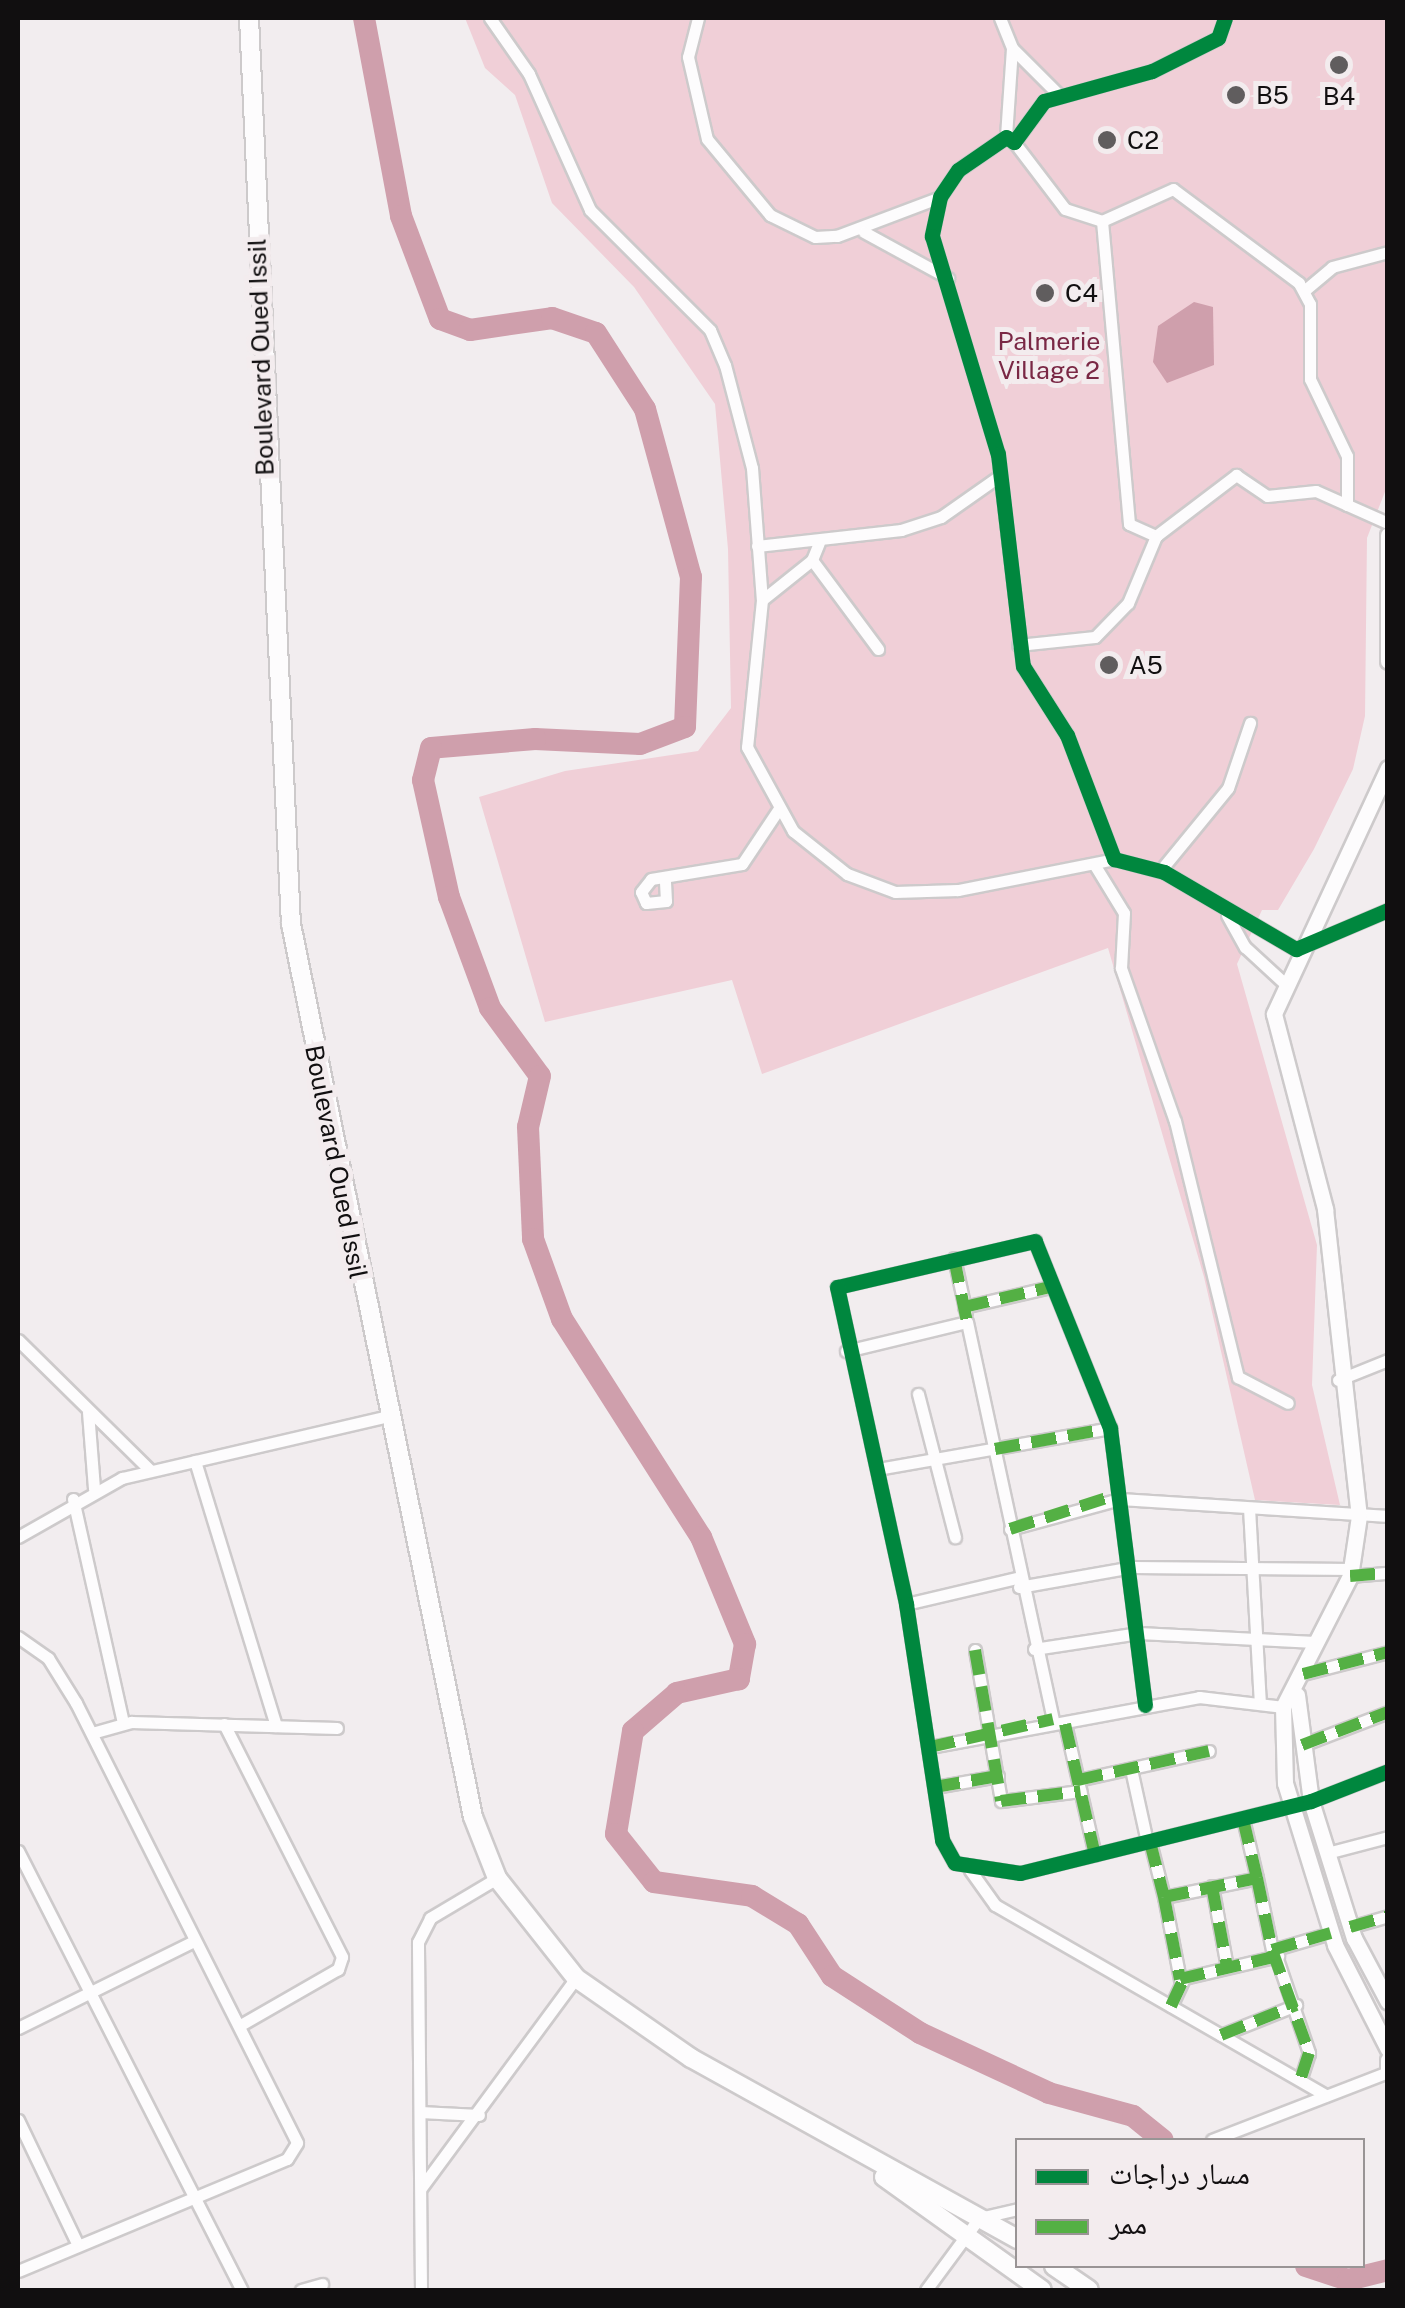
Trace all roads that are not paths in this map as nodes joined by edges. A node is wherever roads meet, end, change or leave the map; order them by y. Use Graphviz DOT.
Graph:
graph roads {
  1 [pos="249,18"];
  2 [pos="490,18"];
  3 [pos="698,18"];
  4 [pos="1000,18"];
  5 [pos="1225,18"];
  6 [pos="1012,48"];
  7 [pos="1057,93"];
  8 [pos="1010,139"];
  9 [pos="940,197"];
  10 [pos="1102,220"];
  11 [pos="864,232"];
  12 [pos="1388,252"];
  13 [pos="948,278"];
  14 [pos="1305,290"];
  15 [pos="998,476"];
  16 [pos="1347,504"];
  17 [pos="1388,523"];
  18 [pos="1388,535"];
  19 [pos="1156,536"];
  20 [pos="819,543"];
  21 [pos="757,546"];
  22 [pos="812,560"];
  23 [pos="762,600"];
  24 [pos="1018,645"];
  25 [pos="878,649"];
  26 [pos="1388,661"];
  27 [pos="1250,723"];
  28 [pos="1388,768"];
  29 [pos="778,810"];
  30 [pos="1114,859"];
  31 [pos="1094,864"];
  32 [pos="1160,871"];
  33 [pos="664,882"];
  34 [pos="1388,910"];
  35 [pos="1227,915"];
  36 [pos="1296,949"];
  37 [pos="1282,980"];
  38 [pos="954,1258"];
  39 [pos="1050,1288"];
  40 [pos="964,1307"];
  41 [pos="967,1322"];
  42 [pos="18,1340"];
  43 [pos="846,1351"];
  44 [pos="1388,1360"];
  45 [pos="1338,1380"];
  46 [pos="918,1394"];
  47 [pos="1288,1403"];
  48 [pos="88,1412"];
  49 [pos="388,1416"];
  50 [pos="1110,1428"];
  51 [pos="994,1448"];
  52 [pos="937,1458"];
  53 [pos="195,1461"];
  54 [pos="878,1469"];
  55 [pos="150,1470"];
  56 [pos="94,1489"];
  57 [pos="73,1499"];
  58 [pos="1120,1499"];
  59 [pos="1248,1508"];
  60 [pos="1359,1516"];
  61 [pos="1388,1516"];
  62 [pos="1010,1528"];
  63 [pos="955,1536"];
  64 [pos="18,1537"];
  65 [pos="1252,1564"];
  66 [pos="1133,1567"];
  67 [pos="1351,1572"];
  68 [pos="1388,1573"];
  69 [pos="1018,1582"];
  70 [pos="906,1604"];
  71 [pos="1139,1633"];
  72 [pos="18,1637"];
  73 [pos="1258,1638"];
  74 [pos="1315,1642"];
  75 [pos="1034,1649"];
  76 [pos="975,1650"];
  77 [pos="1388,1652"];
  78 [pos="1302,1674"];
  79 [pos="1296,1695"];
  80 [pos="1260,1704"];
  81 [pos="1145,1705"];
  82 [pos="1284,1707"];
  83 [pos="1388,1712"];
  84 [pos="1059,1721"];
  85 [pos="123,1723"];
  86 [pos="224,1724"];
  87 [pos="276,1726"];
  88 [pos="337,1728"];
  89 [pos="992,1732"];
  90 [pos="92,1733"];
  91 [pos="1302,1745"];
  92 [pos="930,1747"];
  93 [pos="1209,1751"];
  94 [pos="1130,1769"];
  95 [pos="1388,1771"];
  96 [pos="998,1776"];
  97 [pos="1079,1786"];
  98 [pos="935,1787"];
  99 [pos="1311,1801"];
  100 [pos="1290,1805"];
  101 [pos="1243,1819"];
  102 [pos="1388,1837"];
  103 [pos="1149,1842"];
  104 [pos="18,1851"];
  105 [pos="1327,1853"];
  106 [pos="1095,1855"];
  107 [pos="970,1870"];
  108 [pos="497,1878"];
  109 [pos="1257,1878"];
  110 [pos="1212,1886"];
  111 [pos="1164,1897"];
  112 [pos="1388,1916"];
  113 [pos="1350,1926"];
  114 [pos="1331,1933"];
  115 [pos="194,1941"];
  116 [pos="1275,1953"];
  117 [pos="1227,1967"];
  118 [pos="576,1978"];
  119 [pos="1182,1980"];
  120 [pos="91,1990"];
  121 [pos="1388,2002"];
  122 [pos="1296,2005"];
  123 [pos="1171,2006"];
  124 [pos="239,2026"];
  125 [pos="18,2028"];
  126 [pos="1221,2035"];
  127 [pos="1388,2049"];
  128 [pos="1388,2060"];
  129 [pos="1388,2071"];
  130 [pos="1300,2080"];
  131 [pos="1326,2095"];
  132 [pos="420,2112"];
  133 [pos="479,2115"];
  134 [pos="18,2120"];
  135 [pos="818,2130"];
  136 [pos="1217,2138"];
  137 [pos="421,2188"];
  138 [pos="200,2197"];
  139 [pos="1015,2210"];
  140 [pos="980,2218"];
  141 [pos="965,2235"];
  142 [pos="1015,2237"];
  143 [pos="78,2245"];
  144 [pos="18,2271"];
  145 [pos="1067,2271"];
  146 [pos="322,2284"];
  147 [pos="242,2290"];
  148 [pos="301,2290"];
  149 [pos="421,2290"];
  150 [pos="926,2290"];
  151 [pos="1042,2290"];
  152 [pos="1088,2290"];
  1 -- 49 [label="main road, Boulevard Oued Issil"];
  2 -- 21 [label="street"];
  3 -- 11 [label="street"];
  4 -- 6 [label="street"];
  5 -- 7 [label="street"];
  6 -- 7 [label="street"];
  6 -- 8 [label="street"];
  7 -- 8 [label="street"];
  8 -- 9 [label="street"];
  8 -- 10 [label="street"];
  9 -- 11 [label="street"];
  9 -- 13 [label="street"];
  10 -- 14 [label="street"];
  10 -- 19 [label="street"];
  11 -- 13 [label="street"];
  12 -- 14 [label="street"];
  13 -- 15 [label="street"];
  14 -- 16 [label="street"];
  15 -- 20 [label="street"];
  15 -- 24 [label="street"];
  16 -- 17 [label="street"];
  16 -- 19 [label="street"];
  18 -- 26 [label="street"];
  19 -- 24 [label="street"];
  20 -- 21 [label="street"];
  20 -- 22 [label="street"];
  21 -- 23 [label="street"];
  22 -- 23 [label="street"];
  22 -- 25 [label="street"];
  23 -- 29 [label="street"];
  24 -- 30 [label="street"];
  27 -- 32 [label="street"];
  28 -- 36 [label="street"];
  29 -- 31 [label="street"];
  29 -- 33 [label="street"];
  30 -- 31 [label="street"];
  30 -- 32 [label="street"];
  31 -- 47 [label="street"];
  32 -- 35 [label="street"];
  34 -- 36 [label="street"];
  35 -- 36 [label="street"];
  35 -- 37 [label="street"];
  36 -- 37 [label="street"];
  37 -- 45 [label="street"];
  38 -- 39 [label="street"];
  38 -- 40 [label="street"];
  38 -- 43 [label="street"];
  39 -- 40 [label="street"];
  39 -- 50 [label="street"];
  40 -- 41 [label="street"];
  41 -- 43 [label="street"];
  41 -- 51 [label="street"];
  42 -- 48 [label="street"];
  43 -- 54 [label="street"];
  44 -- 45 [label="street"];
  45 -- 60 [label="street"];
  46 -- 52 [label="street"];
  48 -- 55 [label="street"];
  48 -- 56 [label="street"];
  49 -- 53 [label="street"];
  49 -- 108 [label="main road, Boulevard Oued Issil"];
  50 -- 51 [label="street"];
  50 -- 58 [label="street"];
  51 -- 52 [label="street"];
  51 -- 62 [label="street"];
  52 -- 54 [label="street"];
  52 -- 63 [label="street"];
  53 -- 55 [label="street"];
  53 -- 87 [label="street"];
  54 -- 70 [label="street"];
  55 -- 56 [label="street"];
  56 -- 57 [label="street"];
  57 -- 64 [label="street"];
  57 -- 85 [label="street"];
  58 -- 59 [label="street"];
  58 -- 62 [label="street"];
  58 -- 66 [label="street"];
  59 -- 60 [label="street"];
  59 -- 65 [label="street"];
  60 -- 61 [label="street"];
  60 -- 67 [label="street"];
  62 -- 69 [label="street"];
  65 -- 66 [label="street"];
  65 -- 67 [label="street"];
  65 -- 73 [label="street"];
  66 -- 69 [label="street"];
  66 -- 71 [label="street"];
  67 -- 68 [label="street"];
  67 -- 74 [label="street"];
  69 -- 70 [label="street"];
  69 -- 75 [label="street"];
  70 -- 92 [label="street"];
  71 -- 73 [label="street"];
  71 -- 75 [label="street"];
  71 -- 81 [label="street"];
  72 -- 90 [label="street"];
  73 -- 74 [label="street"];
  73 -- 80 [label="street"];
  74 -- 78 [label="street"];
  75 -- 84 [label="street"];
  76 -- 89 [label="street"];
  77 -- 78 [label="street"];
  78 -- 79 [label="street"];
  79 -- 82 [label="street"];
  79 -- 91 [label="street"];
  80 -- 81 [label="street"];
  80 -- 82 [label="street"];
  81 -- 84 [label="street"];
  82 -- 100 [label="street"];
  83 -- 91 [label="street"];
  84 -- 89 [label="street"];
  84 -- 97 [label="street"];
  85 -- 86 [label="street"];
  85 -- 90 [label="street"];
  86 -- 87 [label="street"];
  86 -- 124 [label="street"];
  87 -- 88 [label="street"];
  89 -- 92 [label="street"];
  89 -- 96 [label="street"];
  90 -- 115 [label="street"];
  91 -- 99 [label="street"];
  92 -- 98 [label="street"];
  93 -- 94 [label="street"];
  94 -- 97 [label="street"];
  94 -- 103 [label="street"];
  95 -- 99 [label="street"];
  96 -- 97 [label="street"];
  96 -- 98 [label="street"];
  97 -- 106 [label="street"];
  98 -- 107 [label="street"];
  99 -- 100 [label="street"];
  99 -- 105 [label="street"];
  100 -- 101 [label="street"];
  100 -- 114 [label="street"];
  101 -- 103 [label="street"];
  101 -- 109 [label="street"];
  102 -- 105 [label="street"];
  103 -- 106 [label="street"];
  103 -- 111 [label="street"];
  104 -- 120 [label="street"];
  105 -- 113 [label="street"];
  106 -- 107 [label="street"];
  107 -- 123 [label="street"];
  108 -- 118 [label="main road, Boulevard Oued Issil"];
  108 -- 132 [label="street"];
  109 -- 110 [label="street"];
  109 -- 116 [label="street"];
  110 -- 111 [label="street"];
  110 -- 117 [label="street"];
  111 -- 119 [label="street"];
  112 -- 113 [label="street"];
  113 -- 121 [label="street"];
  114 -- 116 [label="street"];
  114 -- 127 [label="street"];
  115 -- 120 [label="street"];
  115 -- 124 [label="street"];
  116 -- 117 [label="street"];
  116 -- 122 [label="street"];
  117 -- 119 [label="street"];
  118 -- 133 [label="street"];
  118 -- 135 [label="main road, Boulevard Oued Issil"];
  119 -- 123 [label="street"];
  120 -- 125 [label="street"];
  120 -- 138 [label="street"];
  122 -- 126 [label="street"];
  122 -- 130 [label="street"];
  123 -- 126 [label="street"];
  124 -- 138 [label="street"];
  126 -- 130 [label="street"];
  128 -- 129 [label="street"];
  129 -- 131 [label="street"];
  130 -- 131 [label="street"];
  131 -- 136 [label="street"];
  132 -- 133 [label="street"];
  132 -- 137 [label="street"];
  133 -- 137 [label="street"];
  134 -- 143 [label="street"];
  135 -- 140 [label="main road, Boulevard Oued Issil"];
  135 -- 141 [label="main road, Boulevard Oued Issil"];
  137 -- 149 [label="street"];
  138 -- 143 [label="street"];
  138 -- 147 [label="street"];
  139 -- 140 [label="street"];
  140 -- 141 [label="street"];
  140 -- 142 [label="main road, Boulevard Oued Issil"];
  141 -- 150 [label="street"];
  141 -- 151 [label="main road, Boulevard Oued Issil"];
  143 -- 144 [label="street"];
  145 -- 152 [label="main road"];
  146 -- 148 [label="street"];
}
